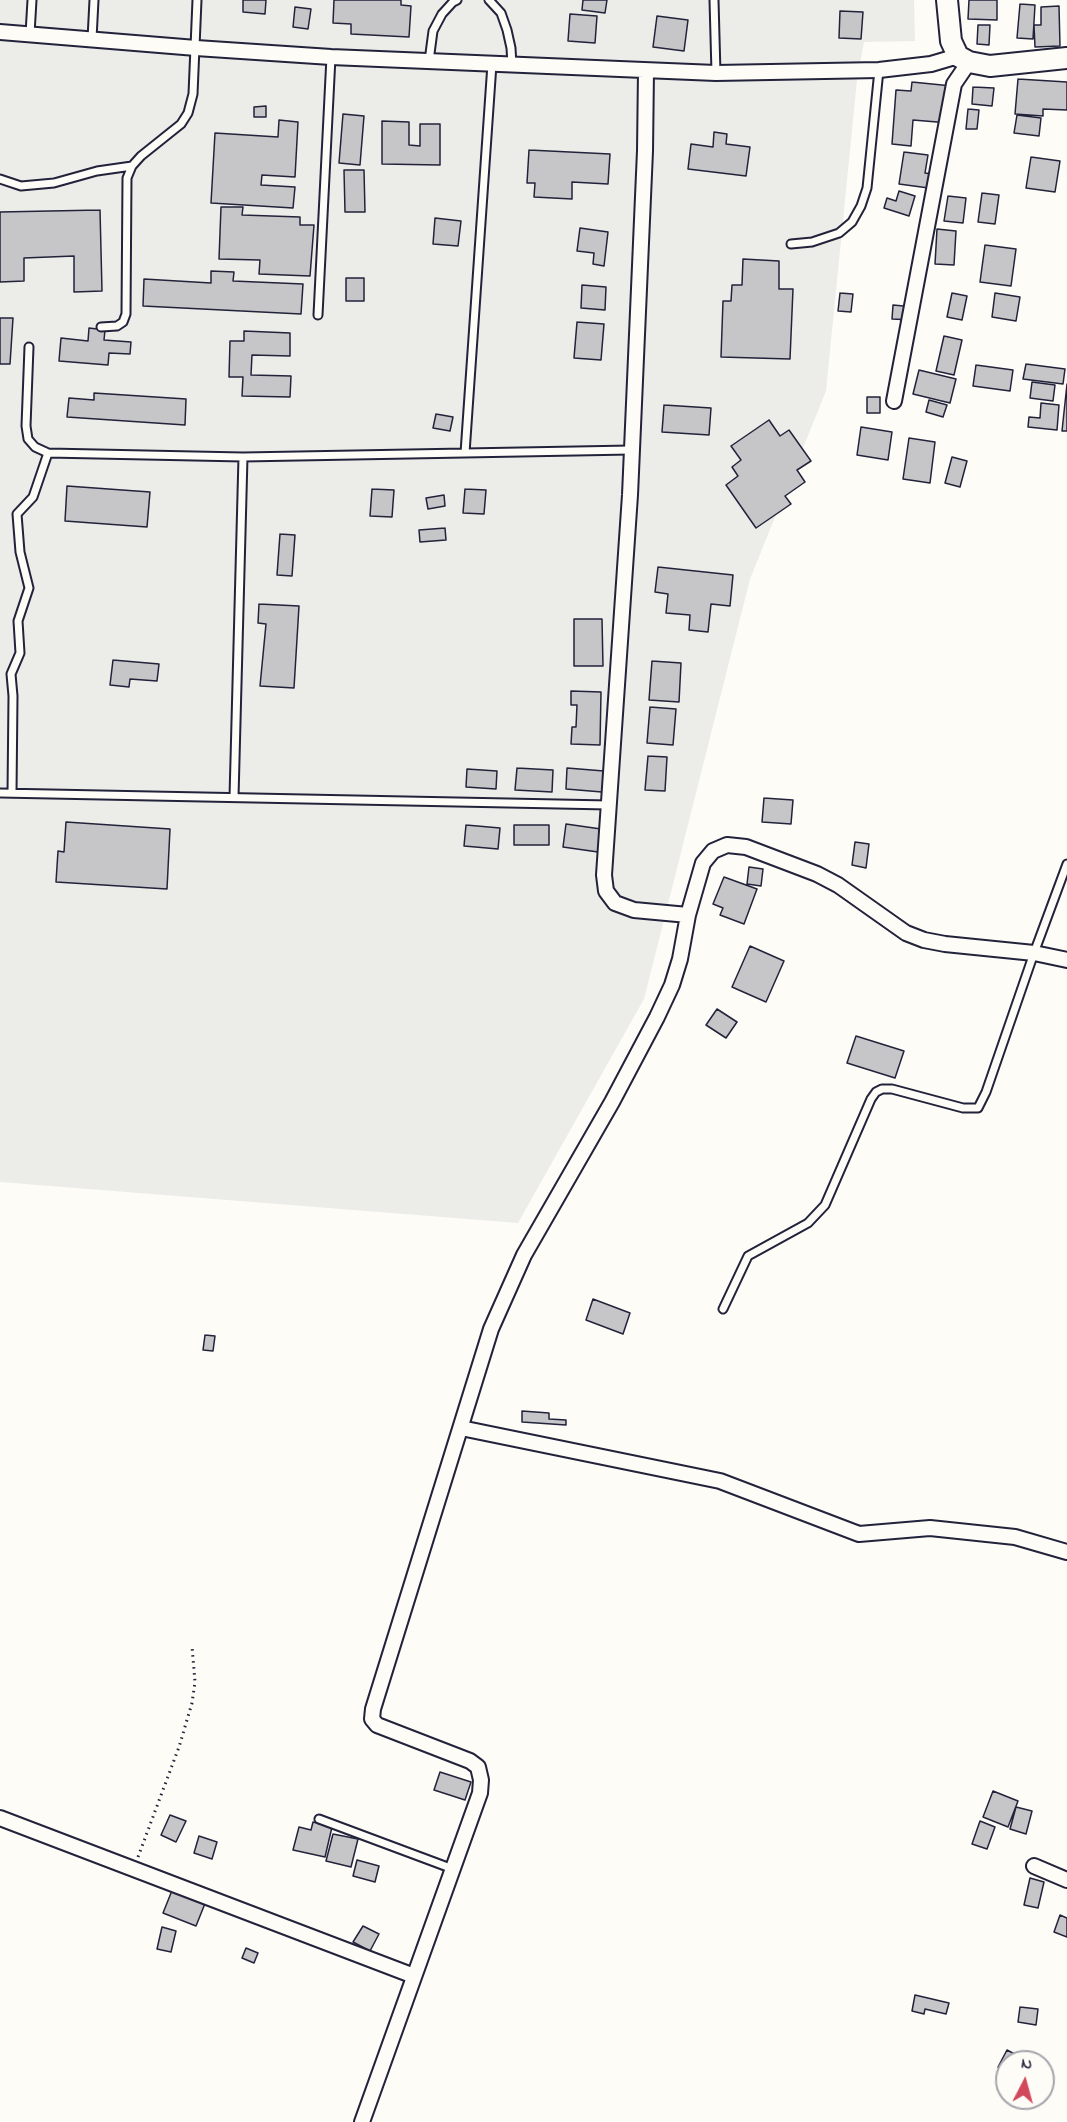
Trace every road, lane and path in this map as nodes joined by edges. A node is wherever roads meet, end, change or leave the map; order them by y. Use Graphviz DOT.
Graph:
graph roads {
  1 [pos="32,0"];
  2 [pos="94,0"];
  3 [pos="197,0"];
  4 [pos="457,0"];
  5 [pos="489,0"];
  6 [pos="714,0"];
  7 [pos="947,0"];
  8 [pos="0,32"];
  9 [pos="30,34"];
  10 [pos="92,40"];
  11 [pos="196,48"];
  12 [pos="331,57"];
  13 [pos="1067,58"];
  14 [pos="963,59"];
  15 [pos="429,61"];
  16 [pos="492,64"];
  17 [pos="512,65"];
  18 [pos="879,70"];
  19 [pos="646,71"];
  20 [pos="716,74"];
  21 [pos="132,166"];
  22 [pos="0,179"];
  23 [pos="791,244"];
  24 [pos="318,315"];
  25 [pos="101,327"];
  26 [pos="28,346"];
  27 [pos="894,401"];
  28 [pos="631,450"];
  29 [pos="48,453"];
  30 [pos="465,453"];
  31 [pos="243,457"];
  32 [pos="0,793"];
  33 [pos="12,793"];
  34 [pos="234,797"];
  35 [pos="610,805"];
  36 [pos="1067,864"];
  37 [pos="688,915"];
  38 [pos="1034,953"];
  39 [pos="1067,960"];
  40 [pos="723,1309"];
  41 [pos="461,1428"];
  42 [pos="1067,1552"];
  43 [pos="192,1646"];
  44 [pos="0,1818"];
  45 [pos="319,1819"];
  46 [pos="1034,1866"];
  47 [pos="133,1869"];
  48 [pos="453,1869"];
  49 [pos="1067,1880"];
  50 [pos="414,1976"];
  51 [pos="362,2122"];
  1 -- 9 [label="lane"];
  2 -- 10 [label="lane"];
  3 -- 11 [label="lane"];
  4 -- 15 [label="lane"];
  5 -- 17 [label="lane"];
  6 -- 20 [label="lane"];
  7 -- 14 [label="main road"];
  8 -- 9 [label="street"];
  9 -- 10 [label="street"];
  10 -- 11 [label="street"];
  11 -- 12 [label="street"];
  11 -- 21 [label="lane"];
  12 -- 15 [label="street"];
  12 -- 24 [label="lane"];
  13 -- 14 [label="main road"];
  14 -- 18 [label="street"];
  14 -- 27 [label="street"];
  15 -- 16 [label="street"];
  16 -- 17 [label="street"];
  16 -- 30 [label="lane"];
  17 -- 19 [label="street"];
  18 -- 20 [label="street"];
  18 -- 23 [label="lane"];
  19 -- 20 [label="street"];
  19 -- 28 [label="street"];
  21 -- 22 [label="lane"];
  21 -- 25 [label="lane"];
  26 -- 29 [label="lane"];
  28 -- 30 [label="lane"];
  28 -- 35 [label="street"];
  29 -- 31 [label="lane"];
  29 -- 33 [label="lane"];
  30 -- 31 [label="lane"];
  31 -- 34 [label="lane"];
  32 -- 33 [label="lane"];
  33 -- 34 [label="lane"];
  34 -- 35 [label="lane"];
  35 -- 37 [label="street"];
  36 -- 38 [label="lane"];
  37 -- 38 [label="street"];
  37 -- 41 [label="street"];
  38 -- 39 [label="street"];
  38 -- 40 [label="lane"];
  41 -- 42 [label="street"];
  41 -- 48 [label="street"];
  43 -- 47 [label="path"];
  44 -- 47 [label="street"];
  45 -- 48 [label="lane"];
  46 -- 49 [label="street"];
  47 -- 50 [label="street"];
  48 -- 50 [label="street"];
  50 -- 51 [label="street"];
}
